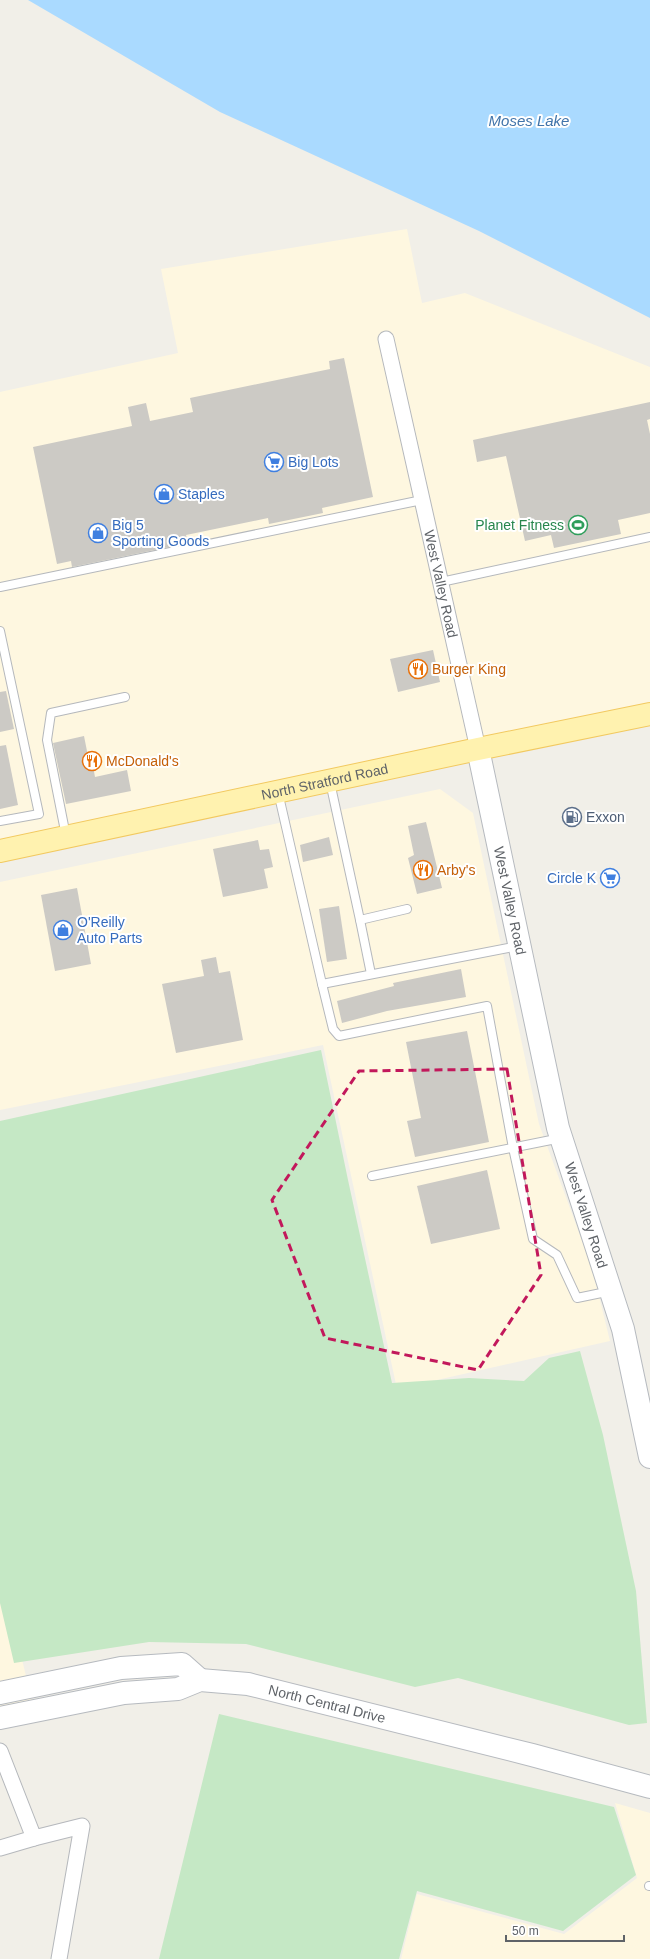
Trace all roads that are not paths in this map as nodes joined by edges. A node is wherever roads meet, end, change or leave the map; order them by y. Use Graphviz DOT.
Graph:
graph roads {
  1 [pos="386,339"];
  2 [pos="422,500"];
  3 [pos="650,537"];
  4 [pos="441,582"];
  5 [pos="0,587"];
  6 [pos="0,631"];
  7 [pos="125,697"];
  8 [pos="650,714"];
  9 [pos="478,749"];
  10 [pos="329,780"];
  11 [pos="278,791"];
  12 [pos="0,821"];
  13 [pos="66,837"];
  14 [pos="0,851"];
  15 [pos="407,909"];
  16 [pos="360,920"];
  17 [pos="521,946"];
  18 [pos="371,974"];
  19 [pos="322,984"];
  20 [pos="562,1138"];
  21 [pos="514,1148"];
  22 [pos="372,1176"];
  23 [pos="611,1291"];
  24 [pos="650,1457"];
  25 [pos="200,1680"];
  26 [pos="0,1693"];
  27 [pos="0,1716"];
  28 [pos="0,1751"];
  29 [pos="650,1787"];
  30 [pos="34,1838"];
  31 [pos="0,1848"];
  32 [pos="59,1959"];
  1 -- 2 [label="street, West Valley Road"];
  2 -- 4 [label="street, West Valley Road"];
  2 -- 5 [label="lane"];
  3 -- 4 [label="lane"];
  4 -- 9 [label="street, West Valley Road"];
  6 -- 12 [label="lane"];
  7 -- 13 [label="lane"];
  8 -- 9 [label="main road, North Stratford Road"];
  9 -- 10 [label="main road, North Stratford Road"];
  9 -- 17 [label="main road, West Valley Road"];
  10 -- 11 [label="main road, North Stratford Road"];
  10 -- 16 [label="lane"];
  11 -- 13 [label="main road, North Stratford Road"];
  11 -- 19 [label="lane"];
  13 -- 14 [label="main road, North Stratford Road"];
  15 -- 16 [label="lane"];
  16 -- 18 [label="lane"];
  17 -- 18 [label="lane"];
  17 -- 20 [label="main road, West Valley Road"];
  18 -- 19 [label="lane"];
  19 -- 21 [label="lane"];
  20 -- 21 [label="lane"];
  20 -- 23 [label="main road, West Valley Road"];
  21 -- 22 [label="lane"];
  21 -- 23 [label="lane"];
  23 -- 24 [label="main road, West Valley Road"];
  25 -- 26 [label="main road"];
  25 -- 27 [label="main road, North Central Drive"];
  25 -- 29 [label="main road, North Central Drive"];
  28 -- 30 [label="street"];
  30 -- 31 [label="street"];
  30 -- 32 [label="street"];
}
